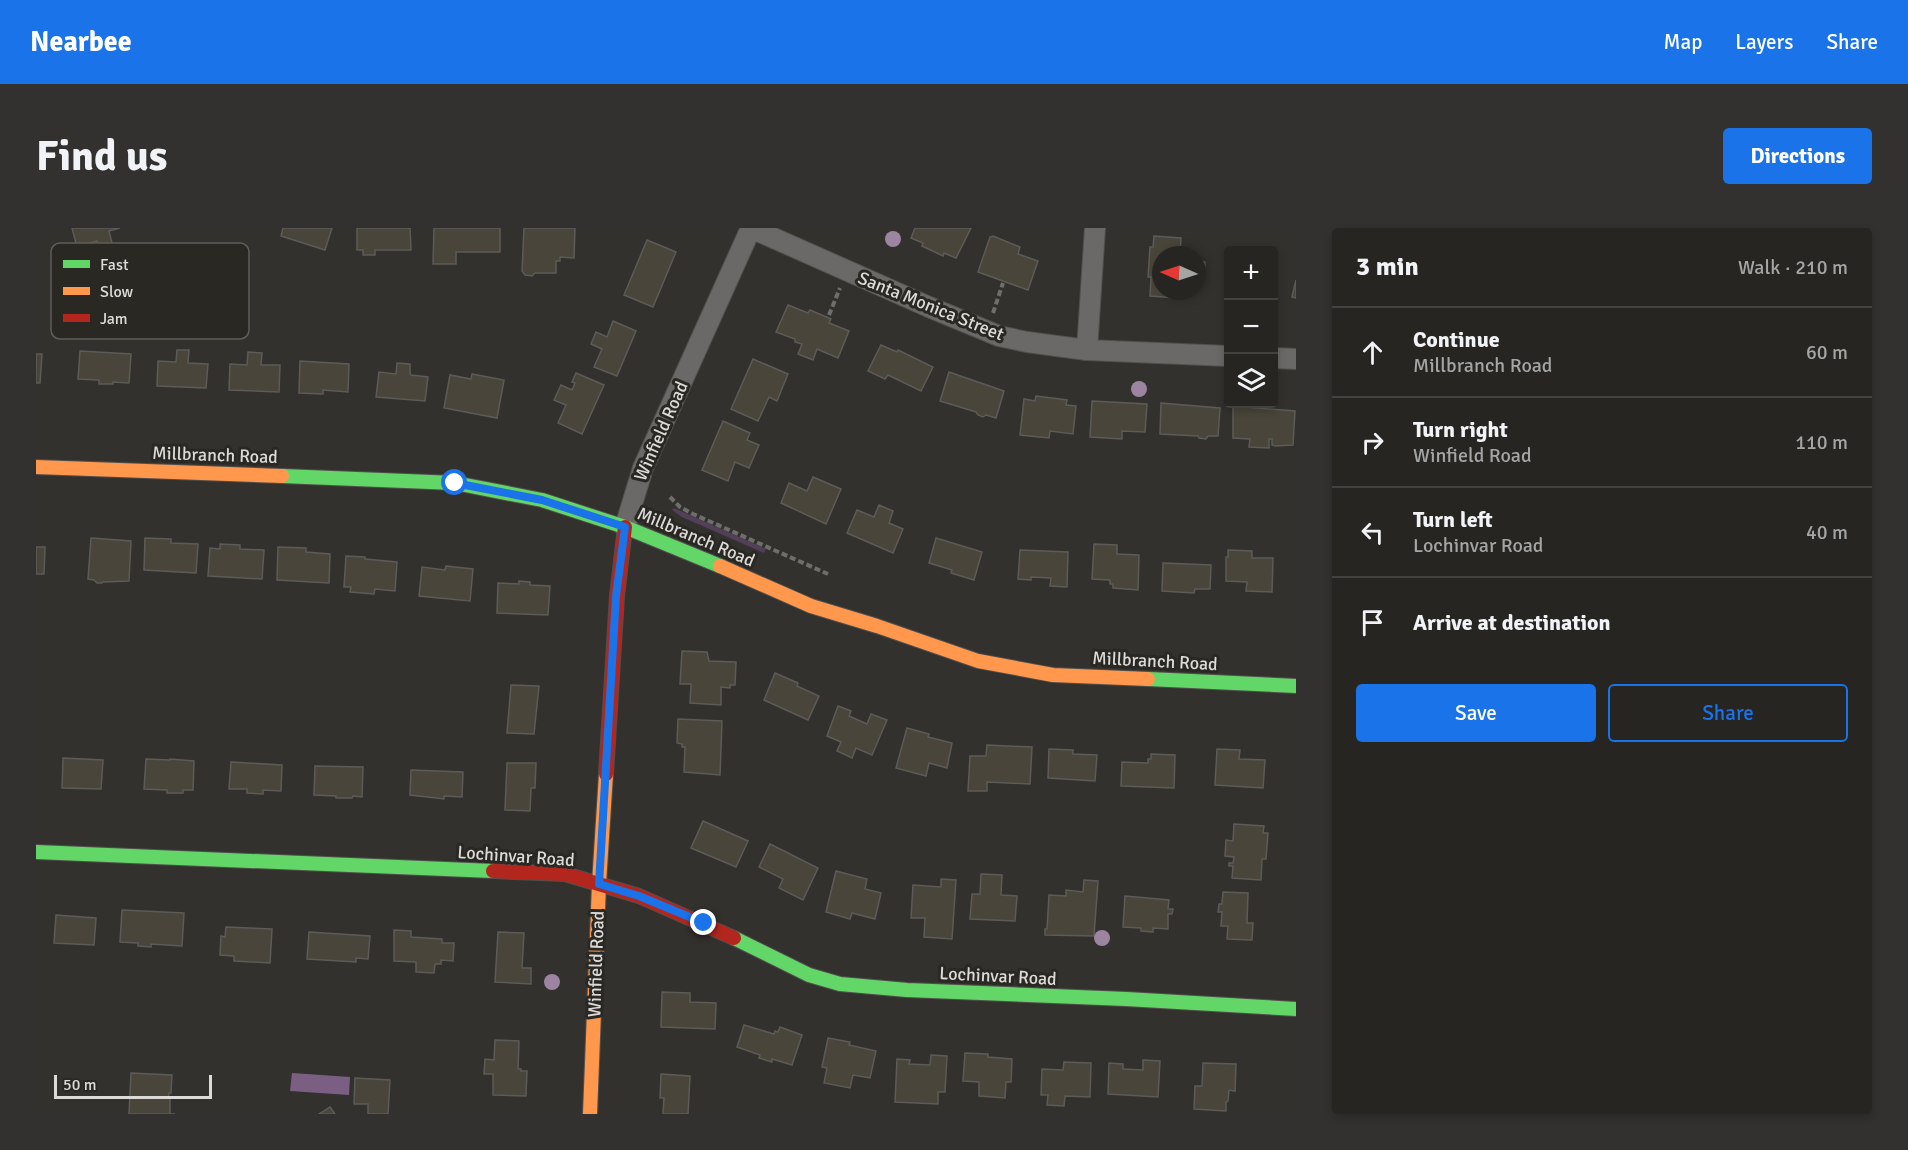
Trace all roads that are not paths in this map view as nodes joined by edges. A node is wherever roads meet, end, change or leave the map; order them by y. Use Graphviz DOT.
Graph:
graph roads {
  1 [pos="751,228"];
  2 [pos="1095,228"];
  3 [pos="1087,350"];
  4 [pos="1224,356"];
  5 [pos="1278,358"];
  6 [pos="1296,358"];
  7 [pos="36,467"];
  8 [pos="625,527"];
  9 [pos="1296,686"];
  10 [pos="36,852"];
  11 [pos="599,884"];
  12 [pos="1296,1009"];
  13 [pos="590,1114"];
  1 -- 3 [label="street, Santa Monica Street"];
  1 -- 8 [label="street, Winfield Road"];
  2 -- 3 [label="street"];
  3 -- 4 [label="street, Santa Monica Street"];
  5 -- 6 [label="street"];
  7 -- 8 [label="street, Millbranch Road"];
  8 -- 9 [label="street, Millbranch Road"];
  8 -- 11 [label="street, Winfield Road"];
  10 -- 11 [label="street, Lochinvar Road"];
  11 -- 12 [label="street, Lochinvar Road"];
  11 -- 13 [label="street, Winfield Road"];
}
